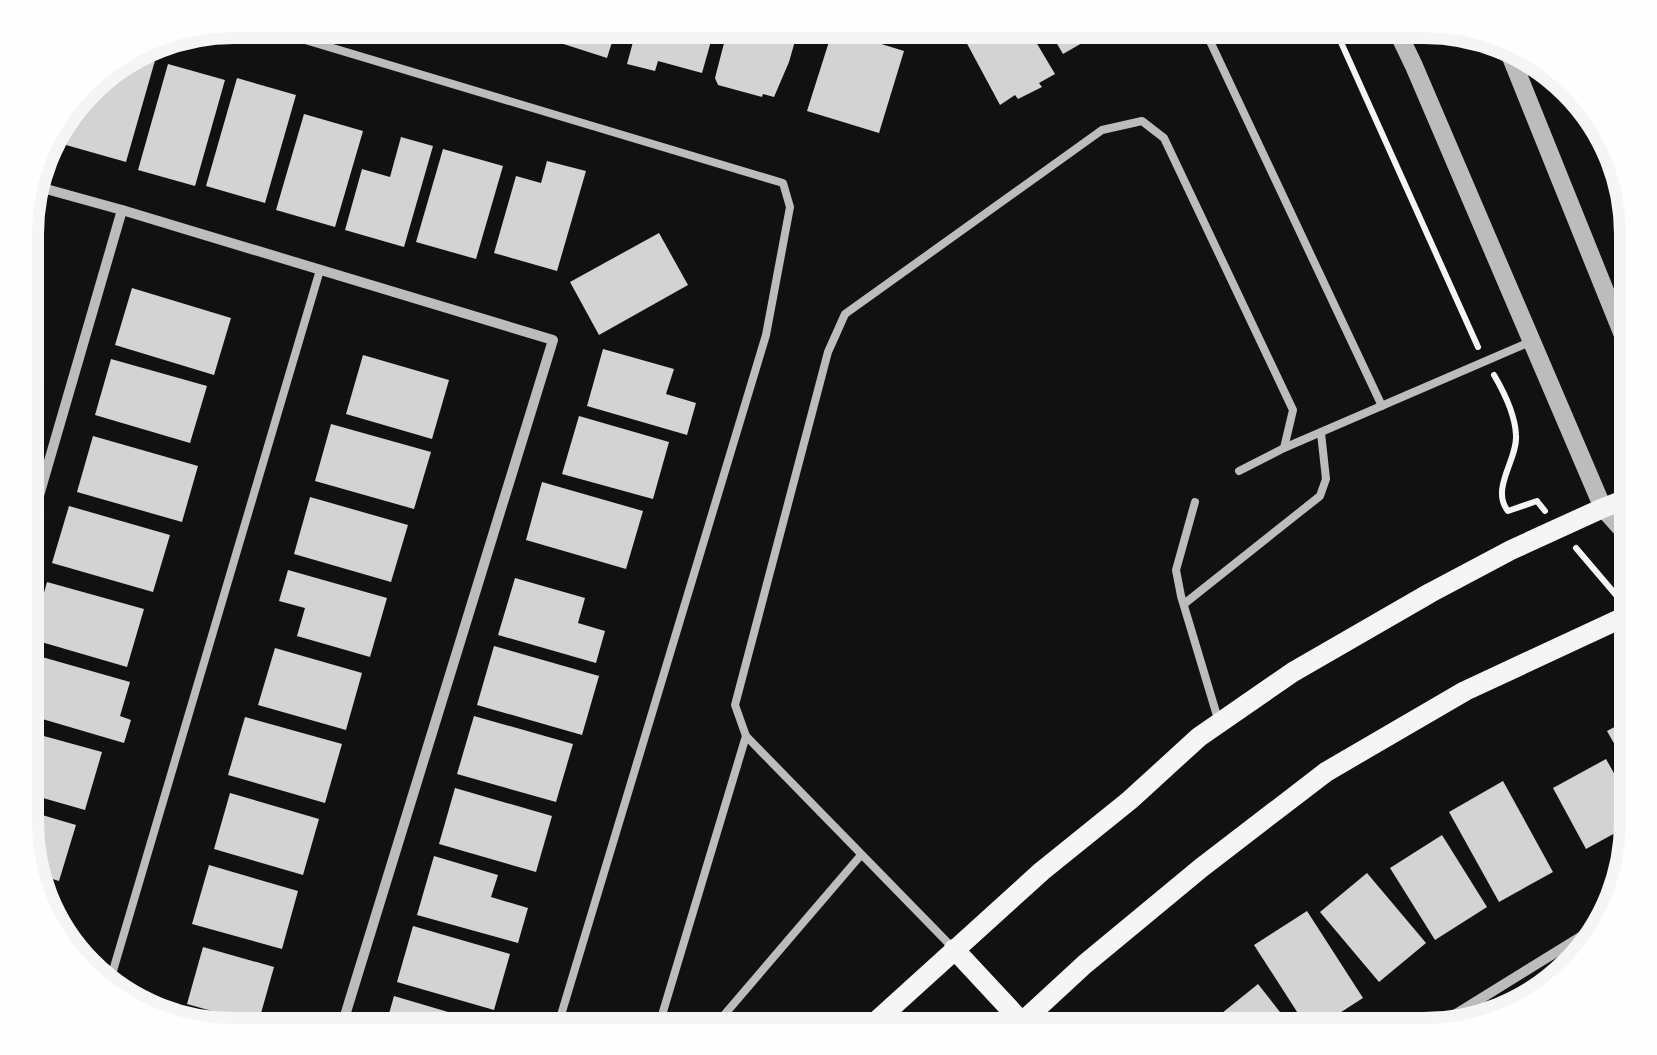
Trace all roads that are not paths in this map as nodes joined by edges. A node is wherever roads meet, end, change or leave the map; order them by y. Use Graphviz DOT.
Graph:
graph roads {
  1 [pos="299,38"];
  2 [pos="1208,38"];
  3 [pos="1401,38"];
  4 [pos="1512,59"];
  5 [pos="43,188"];
  6 [pos="122,210"];
  7 [pos="320,270"];
  8 [pos="1619,328"];
  9 [pos="1532,341"];
  10 [pos="1382,406"];
  11 [pos="1321,433"];
  12 [pos="1284,448"];
  13 [pos="1239,471"];
  14 [pos="38,499"];
  15 [pos="1195,502"];
  16 [pos="1619,502"];
  17 [pos="1603,508"];
  18 [pos="1619,526"];
  19 [pos="1184,604"];
  20 [pos="1619,620"];
  21 [pos="1220,722"];
  22 [pos="746,736"];
  23 [pos="861,855"];
  24 [pos="1582,936"];
  25 [pos="954,949"];
  26 [pos="112,975"];
  27 [pos="1458,1014"];
  28 [pos="880,1017"];
  29 [pos="1006,1017"];
  30 [pos="1026,1017"];
  31 [pos="344,1018"];
  32 [pos="560,1018"];
  33 [pos="661,1018"];
  34 [pos="722,1018"];
  1 -- 32 [label="lane"];
  2 -- 10 [label="lane"];
  3 -- 9 [label="street"];
  4 -- 8 [label="street"];
  5 -- 6 [label="street"];
  6 -- 7 [label="street"];
  6 -- 14 [label="street"];
  7 -- 26 [label="lane"];
  7 -- 31 [label="street"];
  9 -- 10 [label="lane"];
  9 -- 17 [label="street"];
  10 -- 11 [label="lane"];
  11 -- 12 [label="lane"];
  11 -- 19 [label="lane"];
  12 -- 13 [label="lane"];
  12 -- 22 [label="lane"];
  15 -- 19 [label="lane"];
  16 -- 17 [label="main road"];
  17 -- 18 [label="street"];
  17 -- 21 [label="main road"];
  19 -- 21 [label="lane"];
  20 -- 30 [label="main road"];
  21 -- 25 [label="main road"];
  22 -- 23 [label="lane"];
  22 -- 33 [label="lane"];
  23 -- 25 [label="lane"];
  23 -- 34 [label="lane"];
  24 -- 27 [label="street"];
  25 -- 28 [label="main road"];
  25 -- 29 [label="main road"];
}
